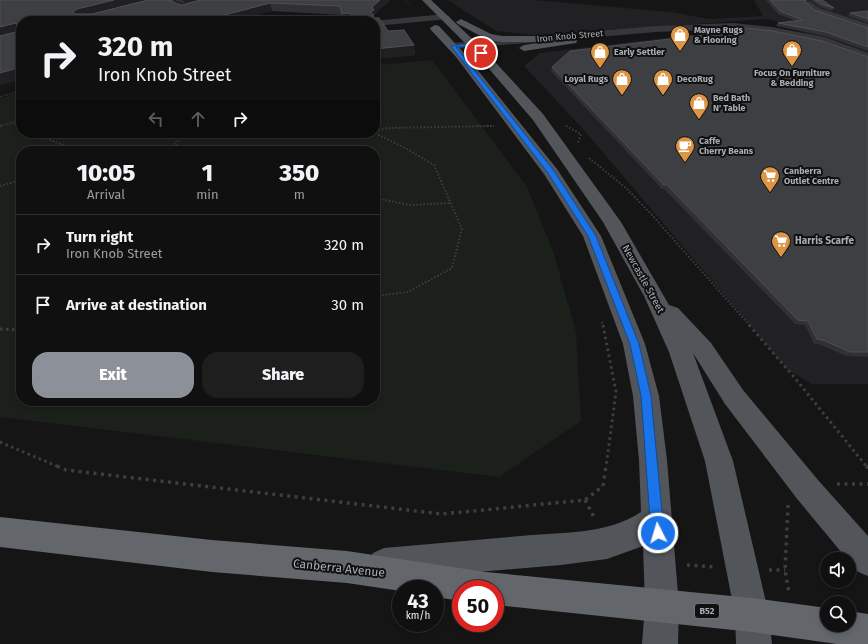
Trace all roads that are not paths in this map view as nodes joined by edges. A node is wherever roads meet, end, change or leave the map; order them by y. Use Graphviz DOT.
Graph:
graph roads {
  1 [pos="426,0"];
  2 [pos="167,1"];
  3 [pos="809,4"];
  4 [pos="179,7"];
  5 [pos="418,9"];
  6 [pos="104,16"];
  7 [pos="445,17"];
  8 [pos="426,18"];
  9 [pos="380,22"];
  10 [pos="644,22"];
  11 [pos="868,27"];
  12 [pos="658,30"];
  13 [pos="539,39"];
  14 [pos="572,41"];
  15 [pos="868,46"];
  16 [pos="465,48"];
  17 [pos="846,50"];
  18 [pos="868,50"];
  19 [pos="497,56"];
  20 [pos="868,57"];
  21 [pos="868,61"];
  22 [pos="654,296"];
  23 [pos="656,520"];
  24 [pos="0,532"];
  25 [pos="868,560"];
  26 [pos="347,567"];
  27 [pos="662,606"];
  28 [pos="753,630"];
  29 [pos="868,631"];
  30 [pos="660,644"];
  1 -- 7 [label="main road, Newcastle Street"];
  1 -- 13 [label="main road"];
  2 -- 4 [label="street"];
  2 -- 6 [label="street"];
  3 -- 11 [label="street"];
  5 -- 8 [label="main road, Newcastle Street"];
  7 -- 8 [label="street"];
  7 -- 16 [label="main road, Newcastle Street"];
  8 -- 9 [label="street"];
  8 -- 16 [label="main road, Newcastle Street"];
  10 -- 12 [label="street"];
  12 -- 13 [label="street, Iron Knob Street"];
  12 -- 14 [label="street, Iron Knob Street"];
  12 -- 17 [label="street, Iron Knob Street"];
  13 -- 16 [label="street, Iron Knob Street"];
  14 -- 16 [label="street, Iron Knob Street"];
  14 -- 19 [label="main road"];
  15 -- 17 [label="street"];
  16 -- 19 [label="main road, Newcastle Street"];
  16 -- 23 [label="main road, Newcastle Street"];
  17 -- 18 [label="street"];
  17 -- 20 [label="street, Iron Knob Street"];
  17 -- 21 [label="street, Iron Knob Street"];
  19 -- 22 [label="main road, Newcastle Street"];
  22 -- 25 [label="main road"];
  22 -- 28 [label="main road, Newcastle Street"];
  23 -- 26 [label="main road"];
  23 -- 27 [label="main road, Newcastle Street"];
  24 -- 26 [label="highway, Canberra Avenue"];
  26 -- 27 [label="highway, Canberra Avenue"];
  27 -- 28 [label="highway, Canberra Avenue / B52"];
  27 -- 30 [label="main road, Newcastle Street"];
  28 -- 29 [label="highway, Canberra Avenue / B52"];
}
